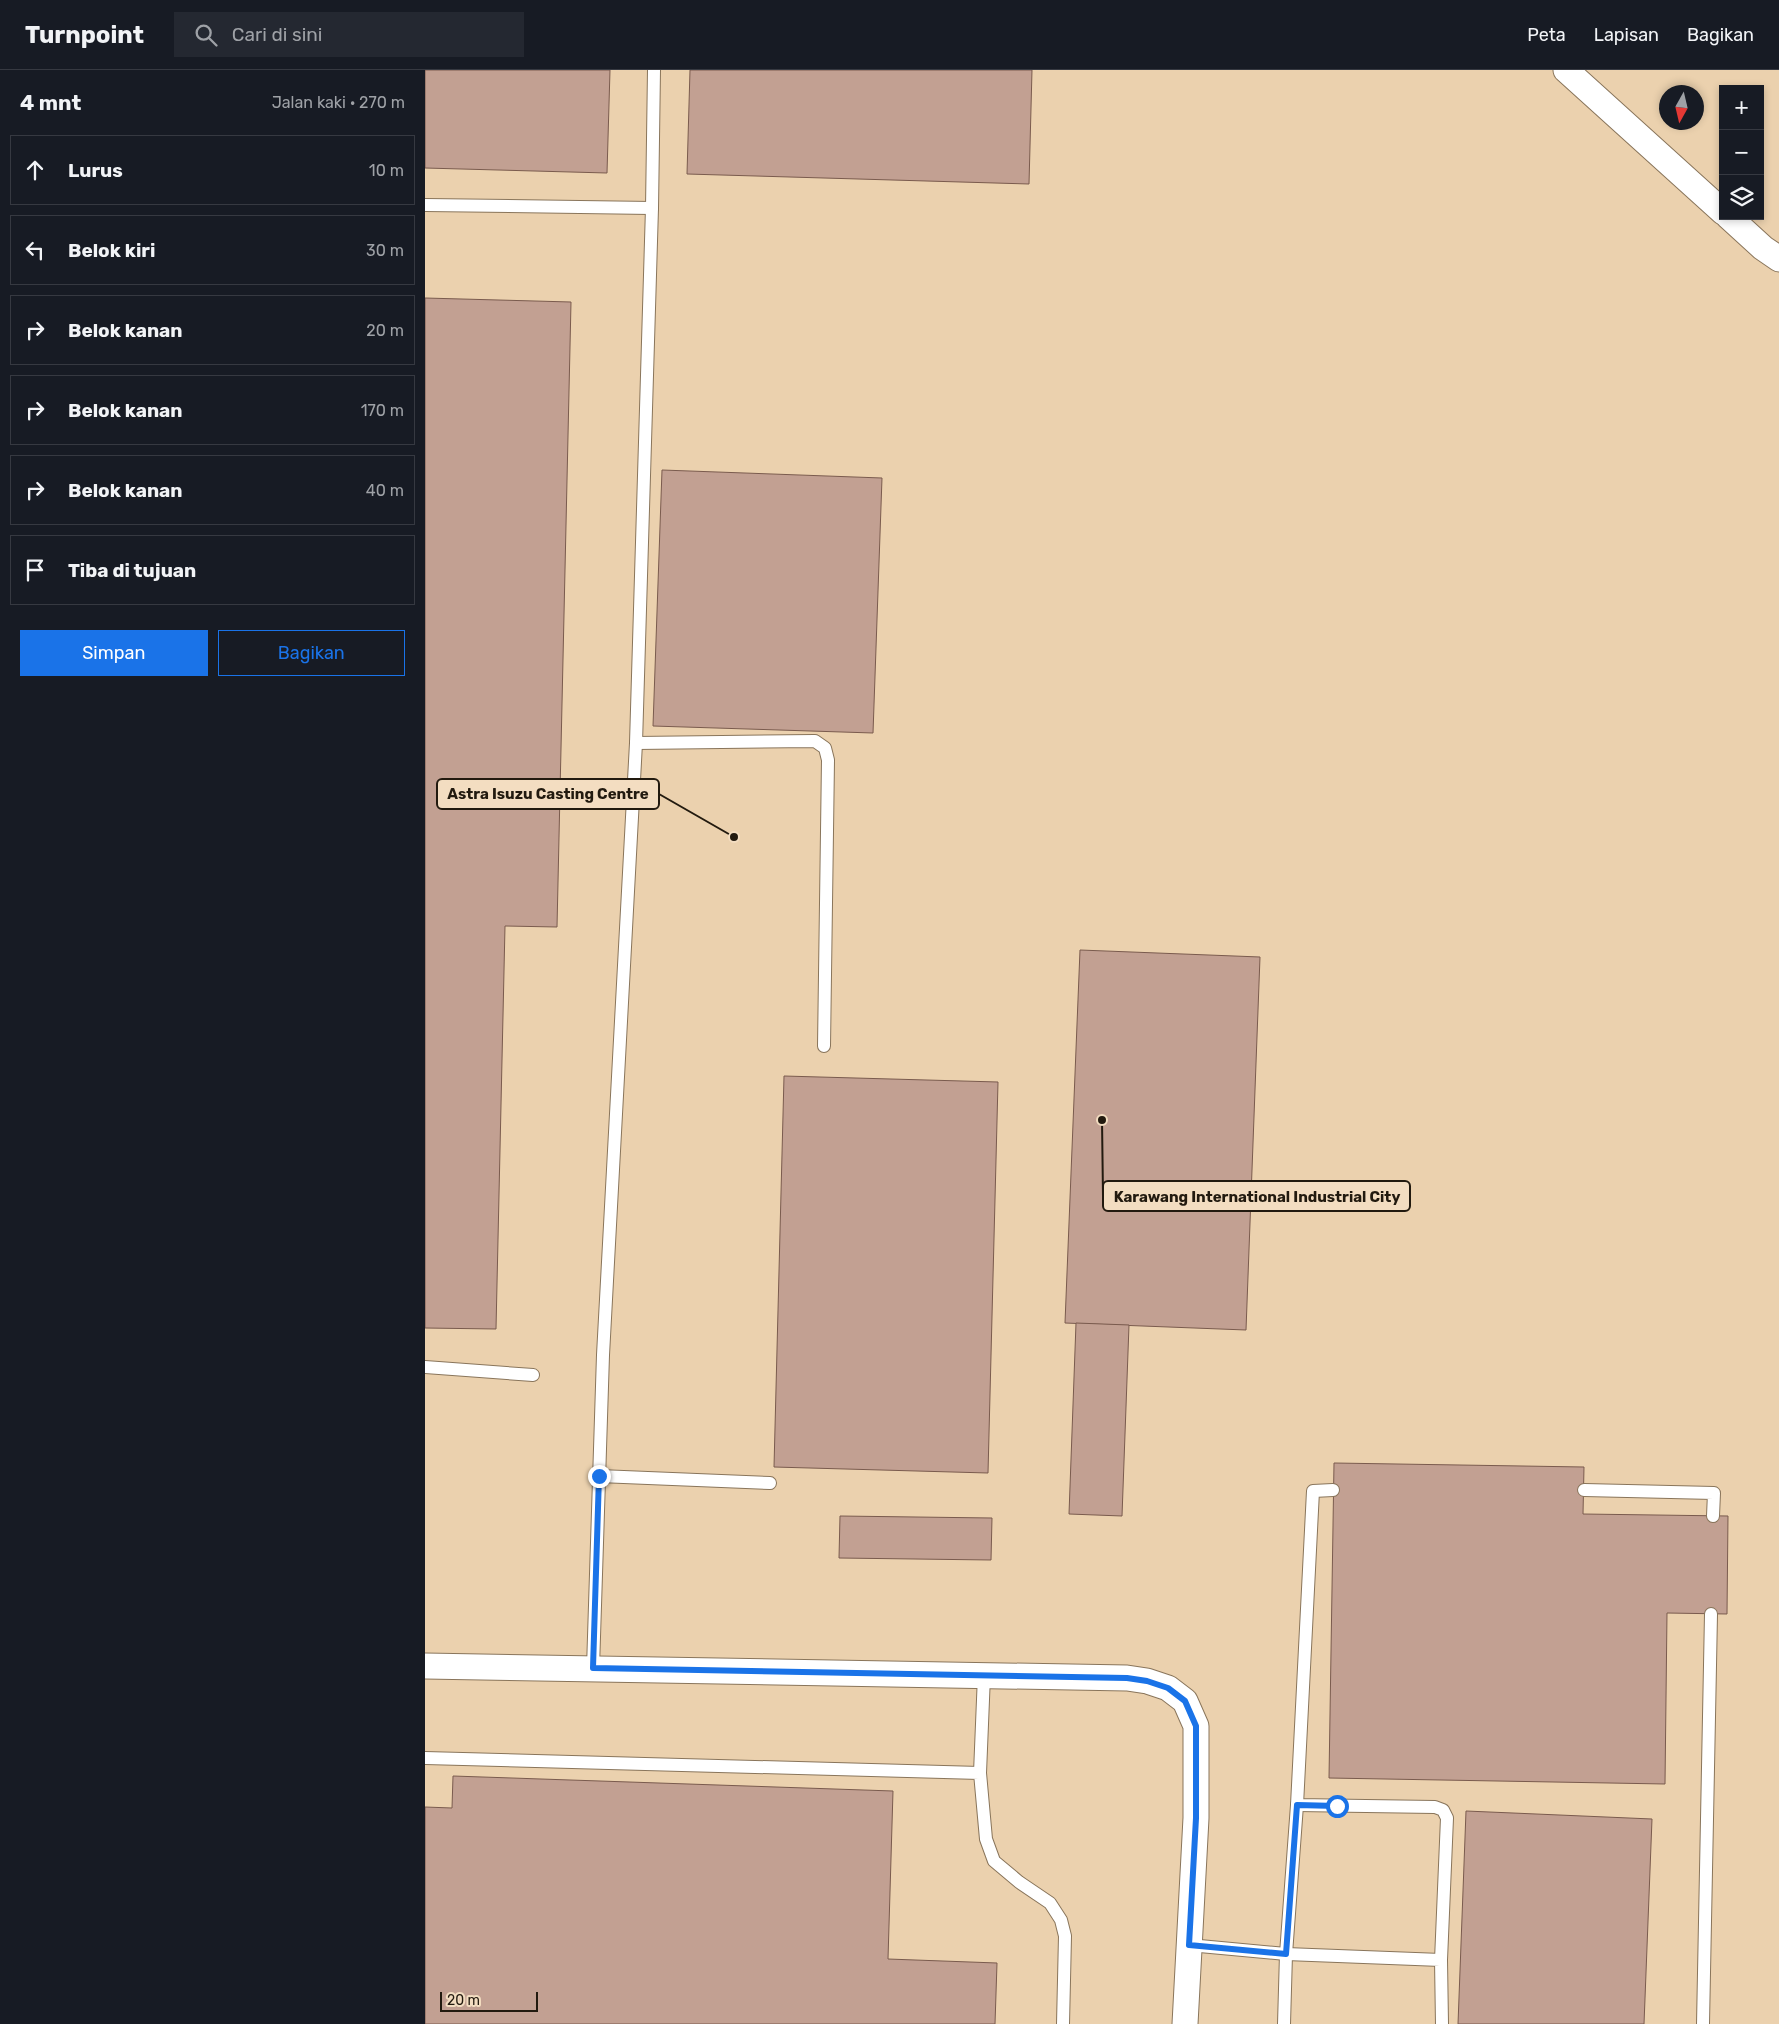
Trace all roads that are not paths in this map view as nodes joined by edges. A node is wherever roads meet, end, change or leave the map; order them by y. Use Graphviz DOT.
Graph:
graph roads {
  1 [pos="654,70"];
  2 [pos="1566,70"];
  3 [pos="425,205"];
  4 [pos="652,208"];
  5 [pos="1719,208"];
  6 [pos="1732,220"];
  7 [pos="1779,259"];
  8 [pos="636,743"];
  9 [pos="824,1046"];
  10 [pos="425,1367"];
  11 [pos="533,1374"];
  12 [pos="599,1476"];
  13 [pos="770,1483"];
  14 [pos="1333,1490"];
  15 [pos="1584,1490"];
  16 [pos="1713,1516"];
  17 [pos="1711,1614"];
  18 [pos="425,1666"];
  19 [pos="593,1668"];
  20 [pos="984,1675"];
  21 [pos="425,1758"];
  22 [pos="980,1773"];
  23 [pos="1297,1805"];
  24 [pos="1189,1945"];
  25 [pos="1286,1954"];
  26 [pos="1441,1960"];
  27 [pos="1063,2024"];
  28 [pos="1185,2024"];
  29 [pos="1284,2024"];
  30 [pos="1442,2024"];
  31 [pos="1703,2024"];
  1 -- 4 [label="lane"];
  2 -- 5 [label="street"];
  3 -- 4 [label="lane"];
  4 -- 8 [label="lane"];
  6 -- 7 [label="street"];
  8 -- 9 [label="lane"];
  8 -- 12 [label="lane"];
  10 -- 11 [label="lane"];
  12 -- 13 [label="lane"];
  12 -- 19 [label="lane"];
  14 -- 23 [label="lane"];
  15 -- 16 [label="lane"];
  17 -- 31 [label="lane"];
  18 -- 19 [label="street"];
  19 -- 20 [label="street"];
  20 -- 22 [label="lane"];
  20 -- 24 [label="street"];
  21 -- 22 [label="lane"];
  22 -- 27 [label="lane"];
  23 -- 25 [label="lane"];
  23 -- 26 [label="lane"];
  24 -- 25 [label="lane"];
  24 -- 28 [label="street"];
  25 -- 26 [label="lane"];
  25 -- 29 [label="lane"];
  26 -- 30 [label="lane"];
}
